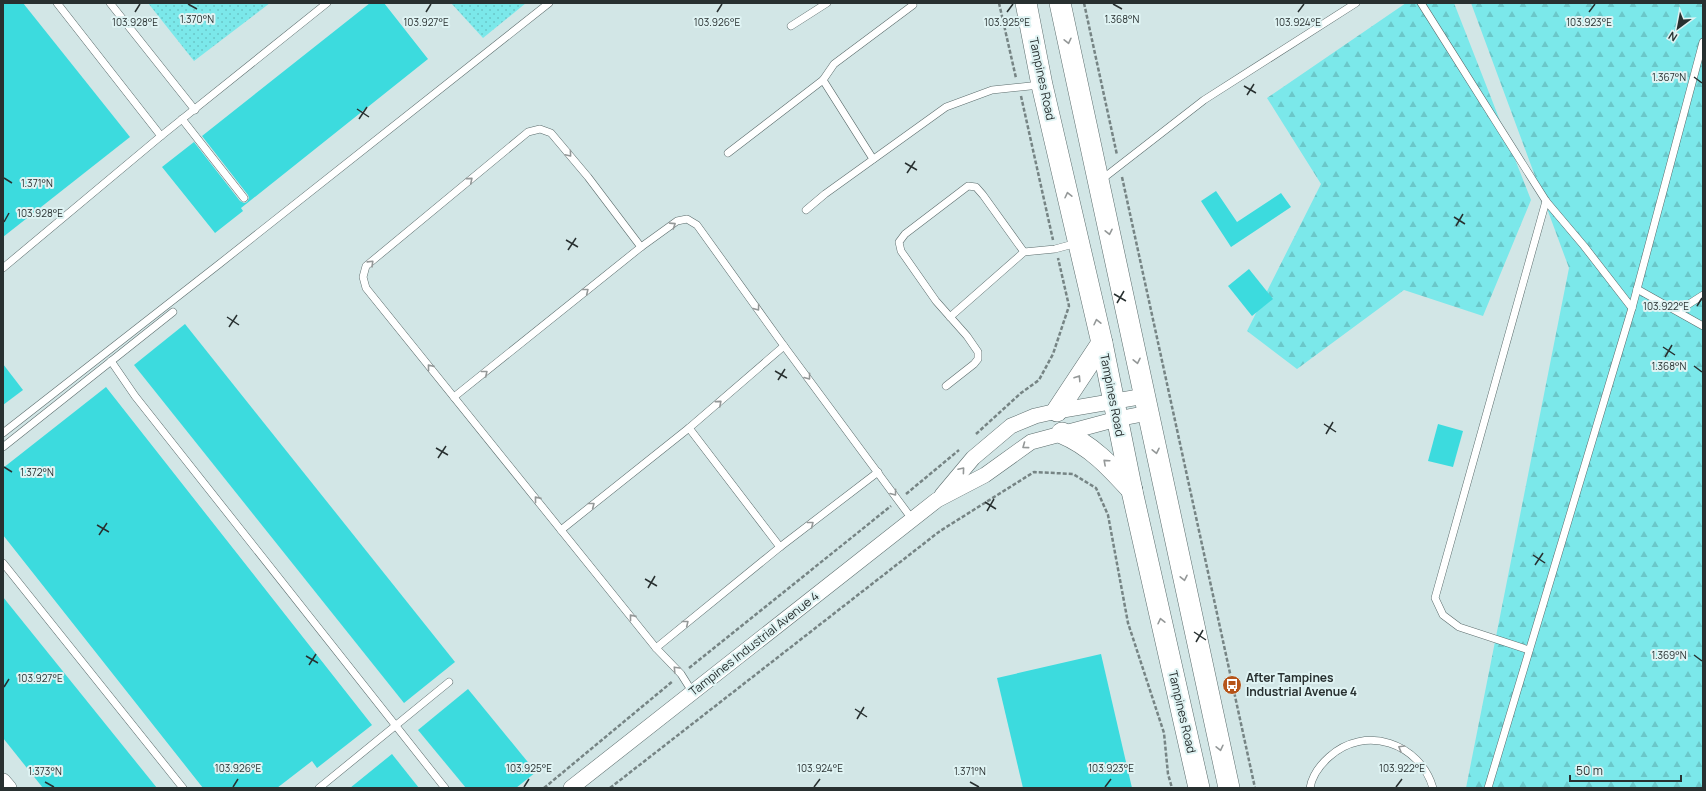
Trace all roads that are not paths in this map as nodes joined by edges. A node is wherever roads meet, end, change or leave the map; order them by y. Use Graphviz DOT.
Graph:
graph roads {
  1 [pos="57,3"];
  2 [pos="110,3"];
  3 [pos="327,3"];
  4 [pos="549,3"];
  5 [pos="827,3"];
  6 [pos="1026,3"];
  7 [pos="1060,3"];
  8 [pos="1356,3"];
  9 [pos="1421,3"];
  10 [pos="913,5"];
  11 [pos="792,26"];
  12 [pos="1702,46"];
  13 [pos="822,80"];
  14 [pos="1042,85"];
  15 [pos="195,110"];
  16 [pos="182,119"];
  17 [pos="161,136"];
  18 [pos="728,153"];
  19 [pos="873,159"];
  20 [pos="1098,183"];
  21 [pos="244,198"];
  22 [pos="1546,201"];
  23 [pos="806,210"];
  24 [pos="1080,243"];
  25 [pos="641,247"];
  26 [pos="1024,252"];
  27 [pos="3,268"];
  28 [pos="1637,289"];
  29 [pos="1703,295"];
  30 [pos="1632,308"];
  31 [pos="1678,311"];
  32 [pos="173,312"];
  33 [pos="950,317"];
  34 [pos="1703,326"];
  35 [pos="1102,343"];
  36 [pos="784,346"];
  37 [pos="111,361"];
  38 [pos="946,386"];
  39 [pos="454,398"];
  40 [pos="1147,405"];
  41 [pos="1115,410"];
  42 [pos="1057,411"];
  43 [pos="689,428"];
  44 [pos="3,433"];
  45 [pos="1062,433"];
  46 [pos="3,448"];
  47 [pos="878,472"];
  48 [pos="1132,491"];
  49 [pos="937,500"];
  50 [pos="912,518"];
  51 [pos="561,530"];
  52 [pos="780,548"];
  53 [pos="3,563"];
  54 [pos="656,648"];
  55 [pos="1529,650"];
  56 [pos="449,682"];
  57 [pos="693,693"];
  58 [pos="396,726"];
  59 [pos="3,781"];
  60 [pos="181,787"];
  61 [pos="9,788"];
  62 [pos="319,788"];
  63 [pos="445,788"];
  64 [pos="571,788"];
  65 [pos="1199,788"];
  66 [pos="1229,788"];
  67 [pos="1310,788"];
  68 [pos="1433,788"];
  69 [pos="1488,788"];
  1 -- 17 [label="lane"];
  2 -- 15 [label="lane"];
  3 -- 15 [label="lane"];
  4 -- 44 [label="lane"];
  5 -- 11 [label="lane"];
  6 -- 14 [label="main road, Tampines Road"];
  7 -- 20 [label="main road, one-way"];
  8 -- 20 [label="lane"];
  9 -- 22 [label="lane"];
  10 -- 13 [label="lane"];
  12 -- 28 [label="lane"];
  13 -- 18 [label="lane"];
  13 -- 19 [label="lane"];
  14 -- 19 [label="lane"];
  24 -- 14 [label="main road, Tampines Road, one-way"];
  15 -- 16 [label="lane"];
  16 -- 17 [label="lane"];
  16 -- 21 [label="lane"];
  17 -- 27 [label="lane"];
  19 -- 23 [label="lane"];
  20 -- 40 [label="main road, one-way"];
  22 -- 30 [label="lane"];
  22 -- 55 [label="lane"];
  24 -- 26 [label="lane"];
  35 -- 24 [label="main road, Tampines Road, one-way"];
  25 -- 36 [label="lane, one-way"];
  39 -- 25 [label="lane, one-way"];
  39 -- 25 [label="lane, one-way"];
  26 -- 33 [label="lane"];
  26 -- 33 [label="lane"];
  28 -- 30 [label="lane"];
  28 -- 31 [label="lane"];
  29 -- 31 [label="lane"];
  30 -- 55 [label="lane"];
  31 -- 34 [label="lane"];
  32 -- 37 [label="lane"];
  33 -- 38 [label="lane"];
  35 -- 41 [label="main road, Tampines Road"];
  42 -- 35 [label="main road, one-way"];
  43 -- 36 [label="lane, one-way"];
  36 -- 47 [label="lane, one-way"];
  37 -- 46 [label="lane"];
  37 -- 58 [label="lane"];
  51 -- 39 [label="lane, one-way"];
  40 -- 41 [label="street, Tampines Industrial Avenue 4"];
  40 -- 66 [label="main road, one-way"];
  41 -- 42 [label="street, Tampines Industrial Avenue 4"];
  41 -- 45 [label="street, Tampines Industrial Avenue 4"];
  41 -- 48 [label="main road, Tampines Road"];
  49 -- 42 [label="street, Tampines Industrial Avenue 4, one-way"];
  51 -- 43 [label="lane, one-way"];
  43 -- 52 [label="lane"];
  48 -- 45 [label="main road, one-way"];
  45 -- 49 [label="street, Tampines Industrial Avenue 4, one-way"];
  47 -- 50 [label="lane, one-way"];
  52 -- 47 [label="lane, one-way"];
  65 -- 48 [label="main road, Tampines Road, one-way"];
  49 -- 50 [label="street, Tampines Industrial Avenue 4"];
  50 -- 57 [label="street, Tampines Industrial Avenue 4"];
  54 -- 51 [label="lane, one-way"];
  54 -- 52 [label="lane, one-way"];
  53 -- 60 [label="lane"];
  57 -- 54 [label="lane, one-way"];
  55 -- 69 [label="lane"];
  56 -- 58 [label="lane"];
  57 -- 64 [label="street, Tampines Industrial Avenue 4"];
  58 -- 62 [label="lane"];
  58 -- 63 [label="lane"];
  59 -- 61 [label="street"];
  68 -- 67 [label="lane, one-way"];
}
